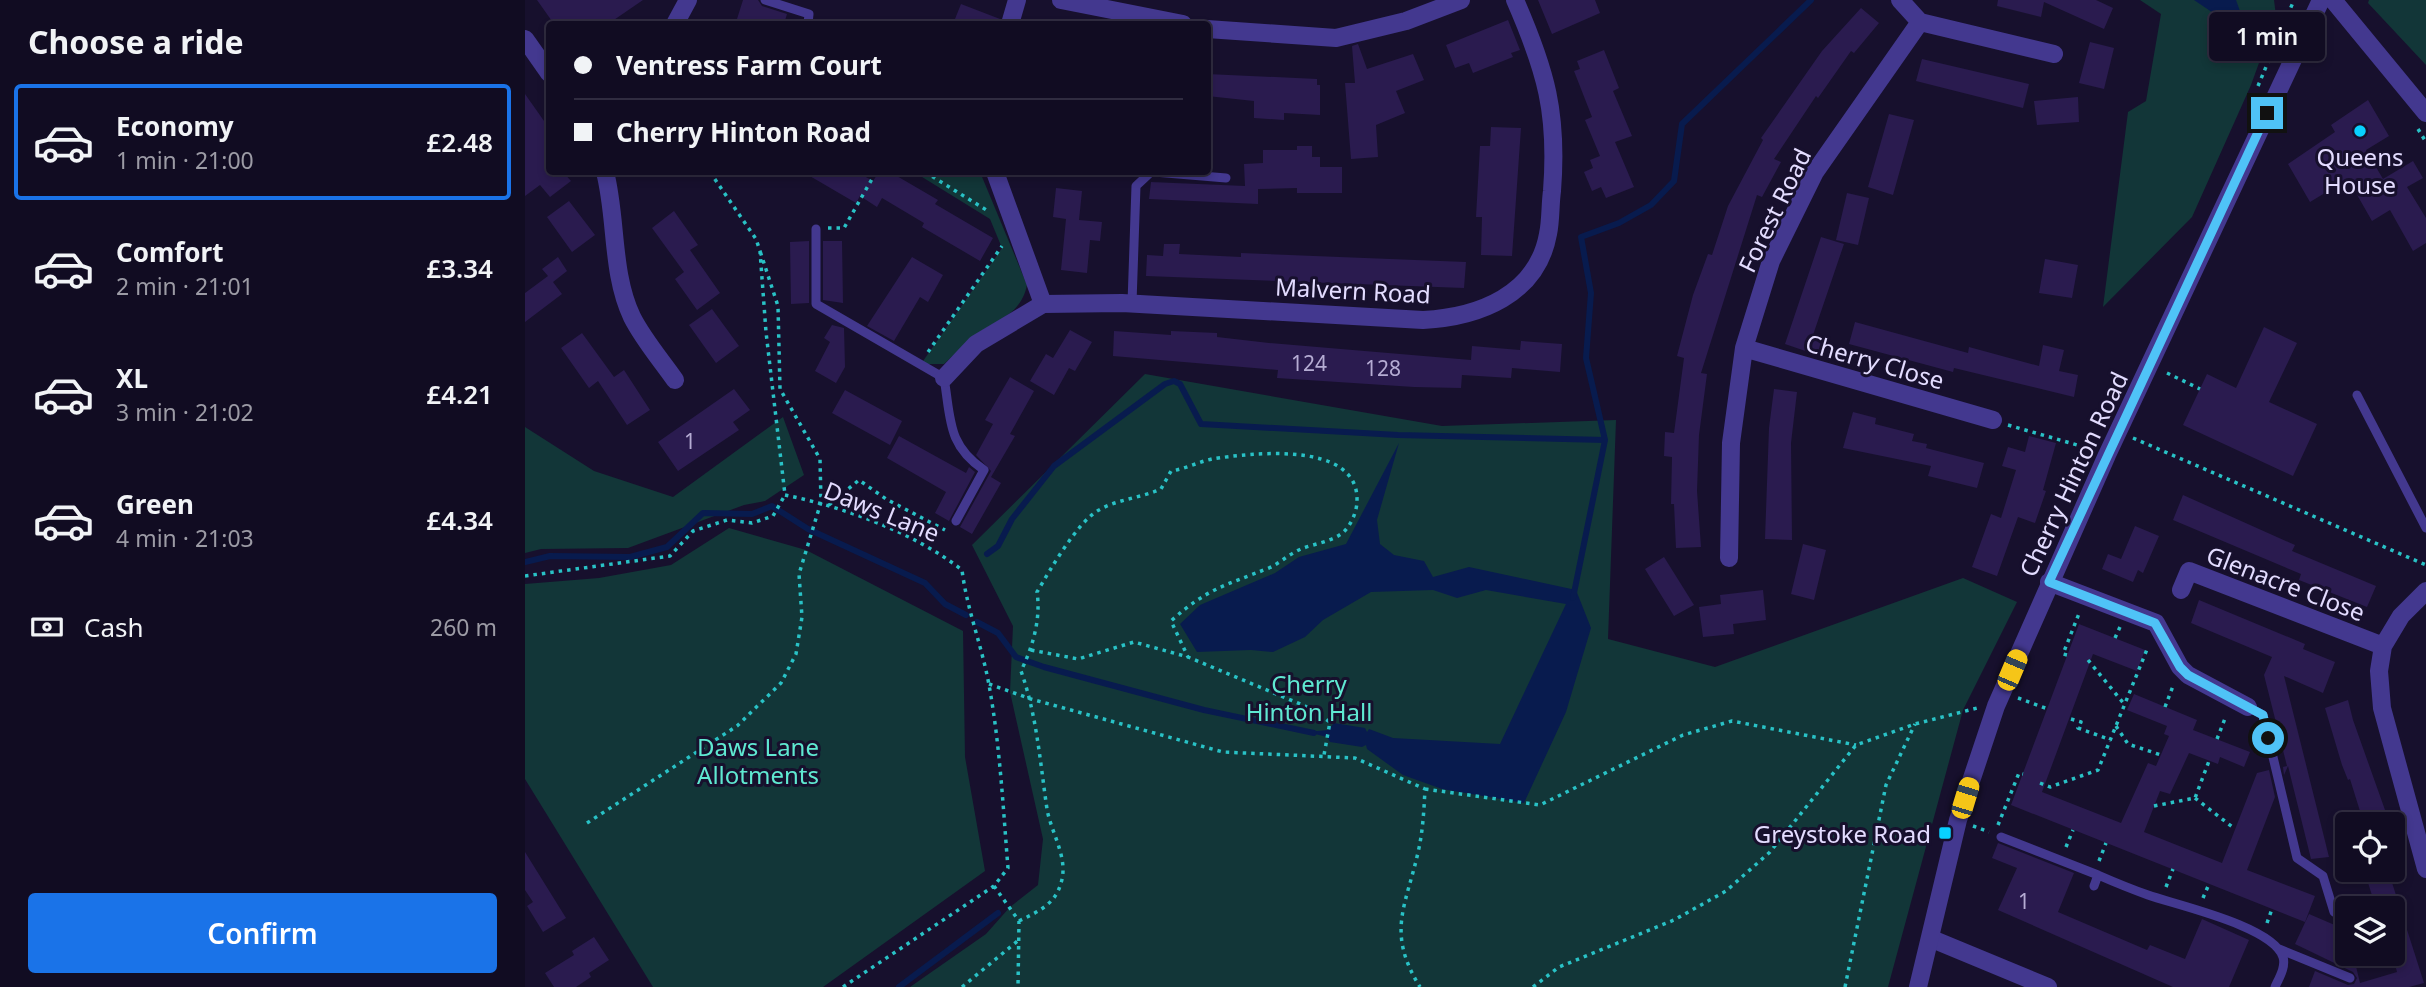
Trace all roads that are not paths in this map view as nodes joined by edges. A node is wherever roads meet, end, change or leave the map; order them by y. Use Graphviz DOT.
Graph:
graph roads {
  1 [pos="688,0"];
  2 [pos="765,0"];
  3 [pos="1017,0"];
  4 [pos="1061,0"];
  5 [pos="1461,0"];
  6 [pos="1515,0"];
  7 [pos="1901,0"];
  8 [pos="2321,0"];
  9 [pos="2333,0"];
  10 [pos="1425,6"];
  11 [pos="677,21"];
  12 [pos="808,21"];
  13 [pos="1011,21"];
  14 [pos="1168,21"];
  15 [pos="1920,22"];
  16 [pos="1211,29"];
  17 [pos="525,39"];
  18 [pos="2054,54"];
  19 [pos="546,69"];
  20 [pos="2426,113"];
  21 [pos="606,175"];
  22 [pos="996,175"];
  23 [pos="1149,175"];
  24 [pos="1190,175"];
  25 [pos="1226,178"];
  26 [pos="816,229"];
  27 [pos="1132,303"];
  28 [pos="1043,304"];
  29 [pos="1744,348"];
  30 [pos="944,378"];
  31 [pos="675,380"];
  32 [pos="2357,395"];
  33 [pos="1993,420"];
  34 [pos="956,521"];
  35 [pos="2426,528"];
  36 [pos="1729,558"];
  37 [pos="2049,582"];
  38 [pos="2181,590"];
  39 [pos="2426,591"];
  40 [pos="2383,646"];
  41 [pos="2235,707"];
  42 [pos="2001,837"];
  43 [pos="2426,869"];
  44 [pos="2098,875"];
  45 [pos="2094,886"];
  46 [pos="2334,912"];
  47 [pos="1932,939"];
  48 [pos="2279,949"];
  49 [pos="2350,978"];
  50 [pos="1919,987"];
  51 [pos="2049,987"];
  52 [pos="2275,987"];
  1 -- 11 [label="street"];
  2 -- 12 [label="lane"];
  3 -- 13 [label="street"];
  4 -- 14 [label="street"];
  5 -- 10 [label="street"];
  6 -- 27 [label="street, Malvern Road"];
  7 -- 15 [label="street"];
  8 -- 37 [label="street, Cherry Hinton Road"];
  9 -- 20 [label="street"];
  10 -- 16 [label="street"];
  15 -- 18 [label="street"];
  15 -- 29 [label="street, Forest Road"];
  17 -- 19 [label="street"];
  21 -- 31 [label="street"];
  22 -- 28 [label="street"];
  23 -- 27 [label="lane"];
  24 -- 25 [label="lane"];
  26 -- 30 [label="lane"];
  27 -- 28 [label="street, Malvern Road"];
  28 -- 30 [label="street"];
  29 -- 33 [label="street, Cherry Close"];
  29 -- 36 [label="street, Forest Road"];
  30 -- 34 [label="lane"];
  32 -- 35 [label="lane"];
  37 -- 41 [label="street"];
  37 -- 47 [label="street, Cherry Hinton Road"];
  38 -- 40 [label="street, Glenacre Close"];
  39 -- 40 [label="street"];
  40 -- 43 [label="street"];
  41 -- 46 [label="lane"];
  42 -- 44 [label="lane"];
  44 -- 45 [label="lane"];
  44 -- 48 [label="lane"];
  47 -- 50 [label="street, Cherry Hinton Road"];
  47 -- 51 [label="street"];
  48 -- 49 [label="lane"];
  48 -- 52 [label="lane"];
}
